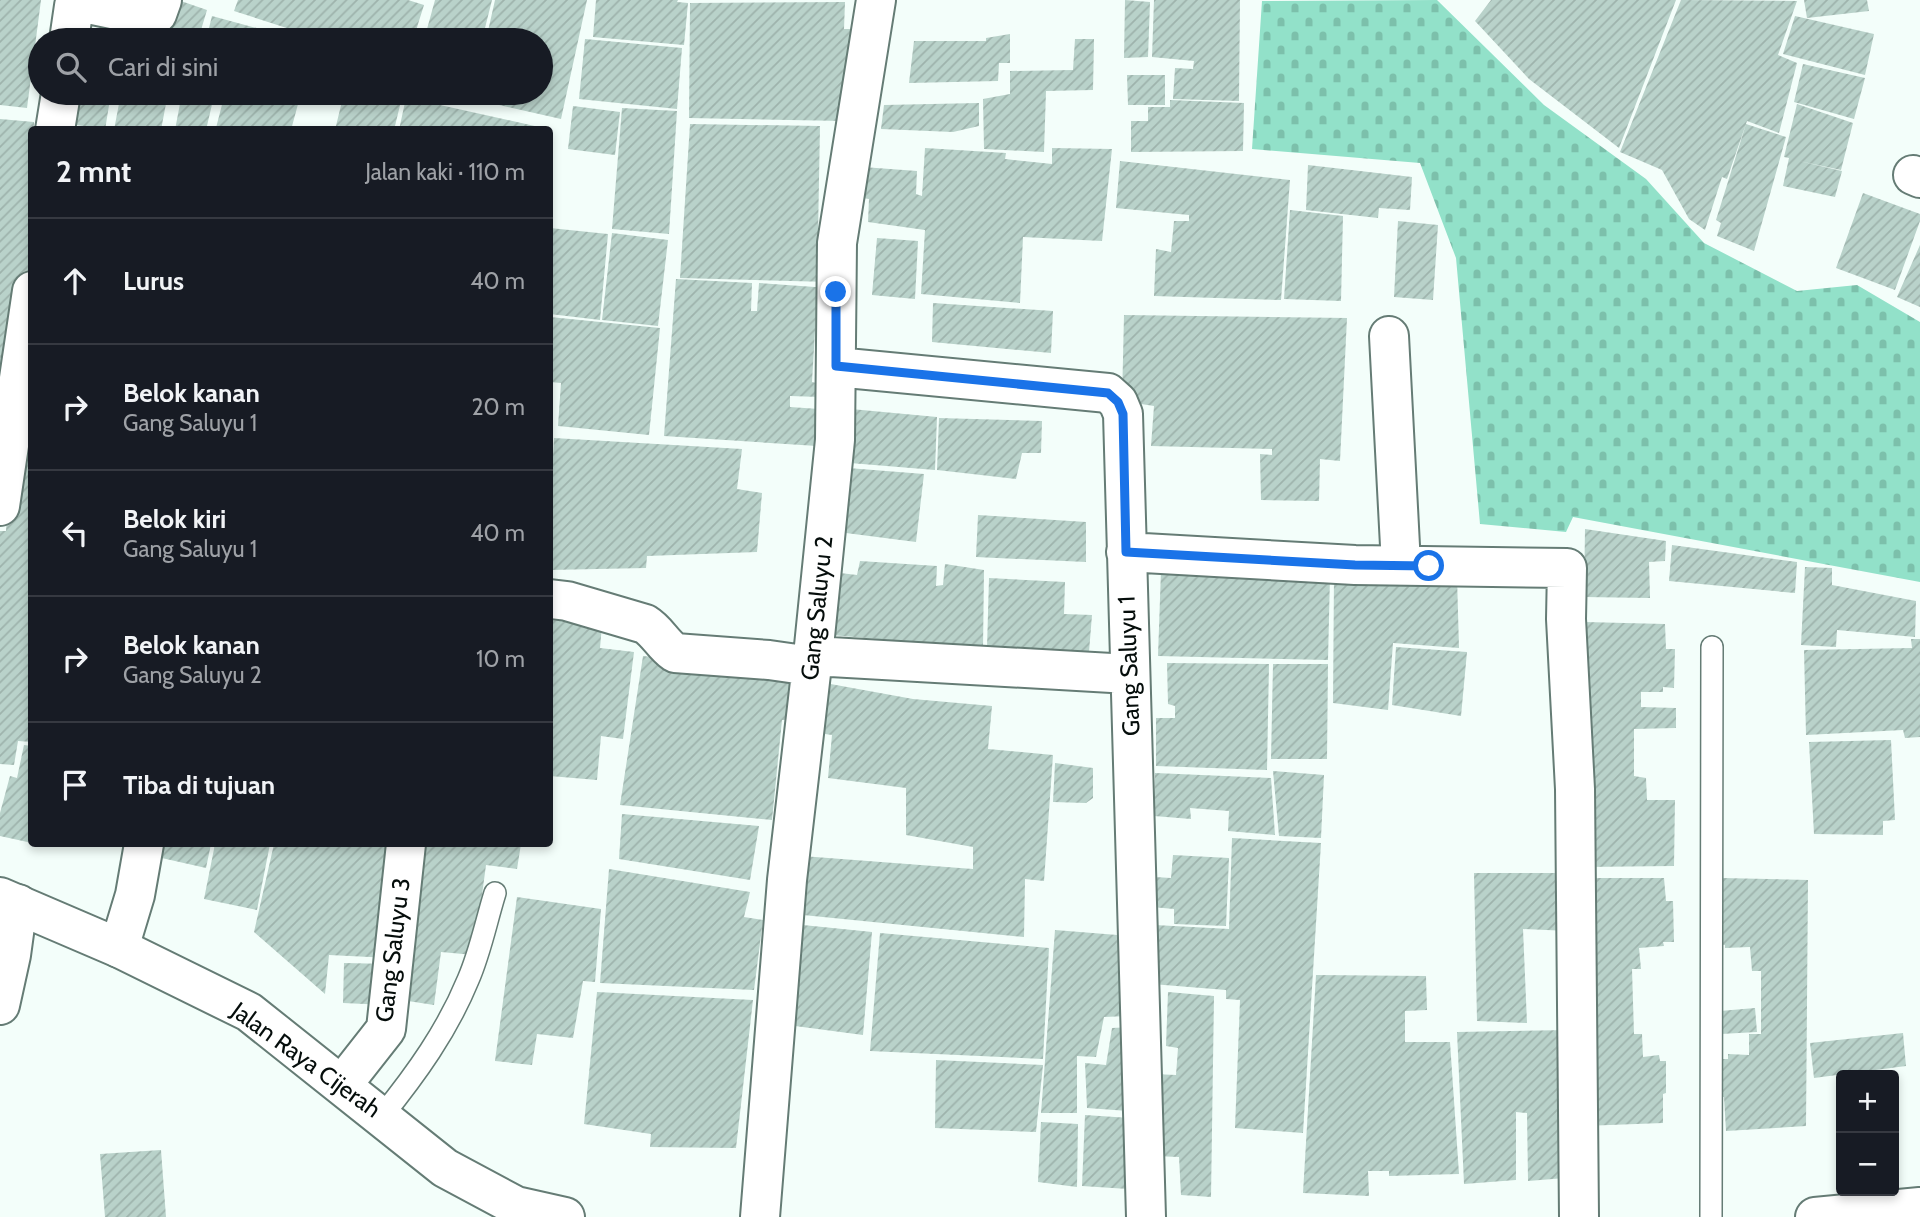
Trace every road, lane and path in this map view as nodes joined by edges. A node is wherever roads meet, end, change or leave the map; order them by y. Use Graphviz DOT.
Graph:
graph roads {
  1 [pos="162,0"];
  2 [pos="876,0"];
  3 [pos="71,28"];
  4 [pos="59,105"];
  5 [pos="56,126"];
  6 [pos="1390,336"];
  7 [pos="28,344"];
  8 [pos="836,366"];
  9 [pos="21,436"];
  10 [pos="0,506"];
  11 [pos="1126,552"];
  12 [pos="1401,565"];
  13 [pos="553,599"];
  14 [pos="1712,648"];
  15 [pos="812,661"];
  16 [pos="1129,674"];
  17 [pos="143,847"];
  18 [pos="407,847"];
  19 [pos="495,893"];
  20 [pos="9,900"];
  21 [pos="119,948"];
  22 [pos="0,1005"];
  23 [pos="342,1086"];
  24 [pos="382,1116"];
  25 [pos="1920,1207"];
  26 [pos="565,1217"];
  27 [pos="760,1217"];
  28 [pos="1146,1217"];
  29 [pos="1579,1217"];
  30 [pos="1711,1217"];
  31 [pos="1815,1217"];
  1 -- 3 [label="street"];
  2 -- 8 [label="street, Gang Saluyu 2"];
  4 -- 5 [label="street"];
  6 -- 12 [label="street"];
  7 -- 9 [label="street"];
  8 -- 11 [label="street, Gang Saluyu 1"];
  8 -- 15 [label="street, Gang Saluyu 2"];
  9 -- 10 [label="street"];
  11 -- 12 [label="street"];
  11 -- 16 [label="street, Gang Saluyu 1"];
  12 -- 29 [label="street"];
  13 -- 15 [label="street"];
  14 -- 30 [label="lane"];
  15 -- 16 [label="street"];
  15 -- 27 [label="street, Gang Saluyu 2"];
  16 -- 28 [label="street, Gang Saluyu 1"];
  17 -- 21 [label="street"];
  18 -- 23 [label="street, Gang Saluyu 3"];
  19 -- 24 [label="lane"];
  20 -- 21 [label="street, Jalan Raya Cijerah"];
  20 -- 22 [label="street"];
  21 -- 23 [label="street, Jalan Raya Cijerah"];
  23 -- 24 [label="street, Jalan Raya Cijerah"];
  24 -- 26 [label="street, Jalan Raya Cijerah"];
  25 -- 31 [label="street"];
}
